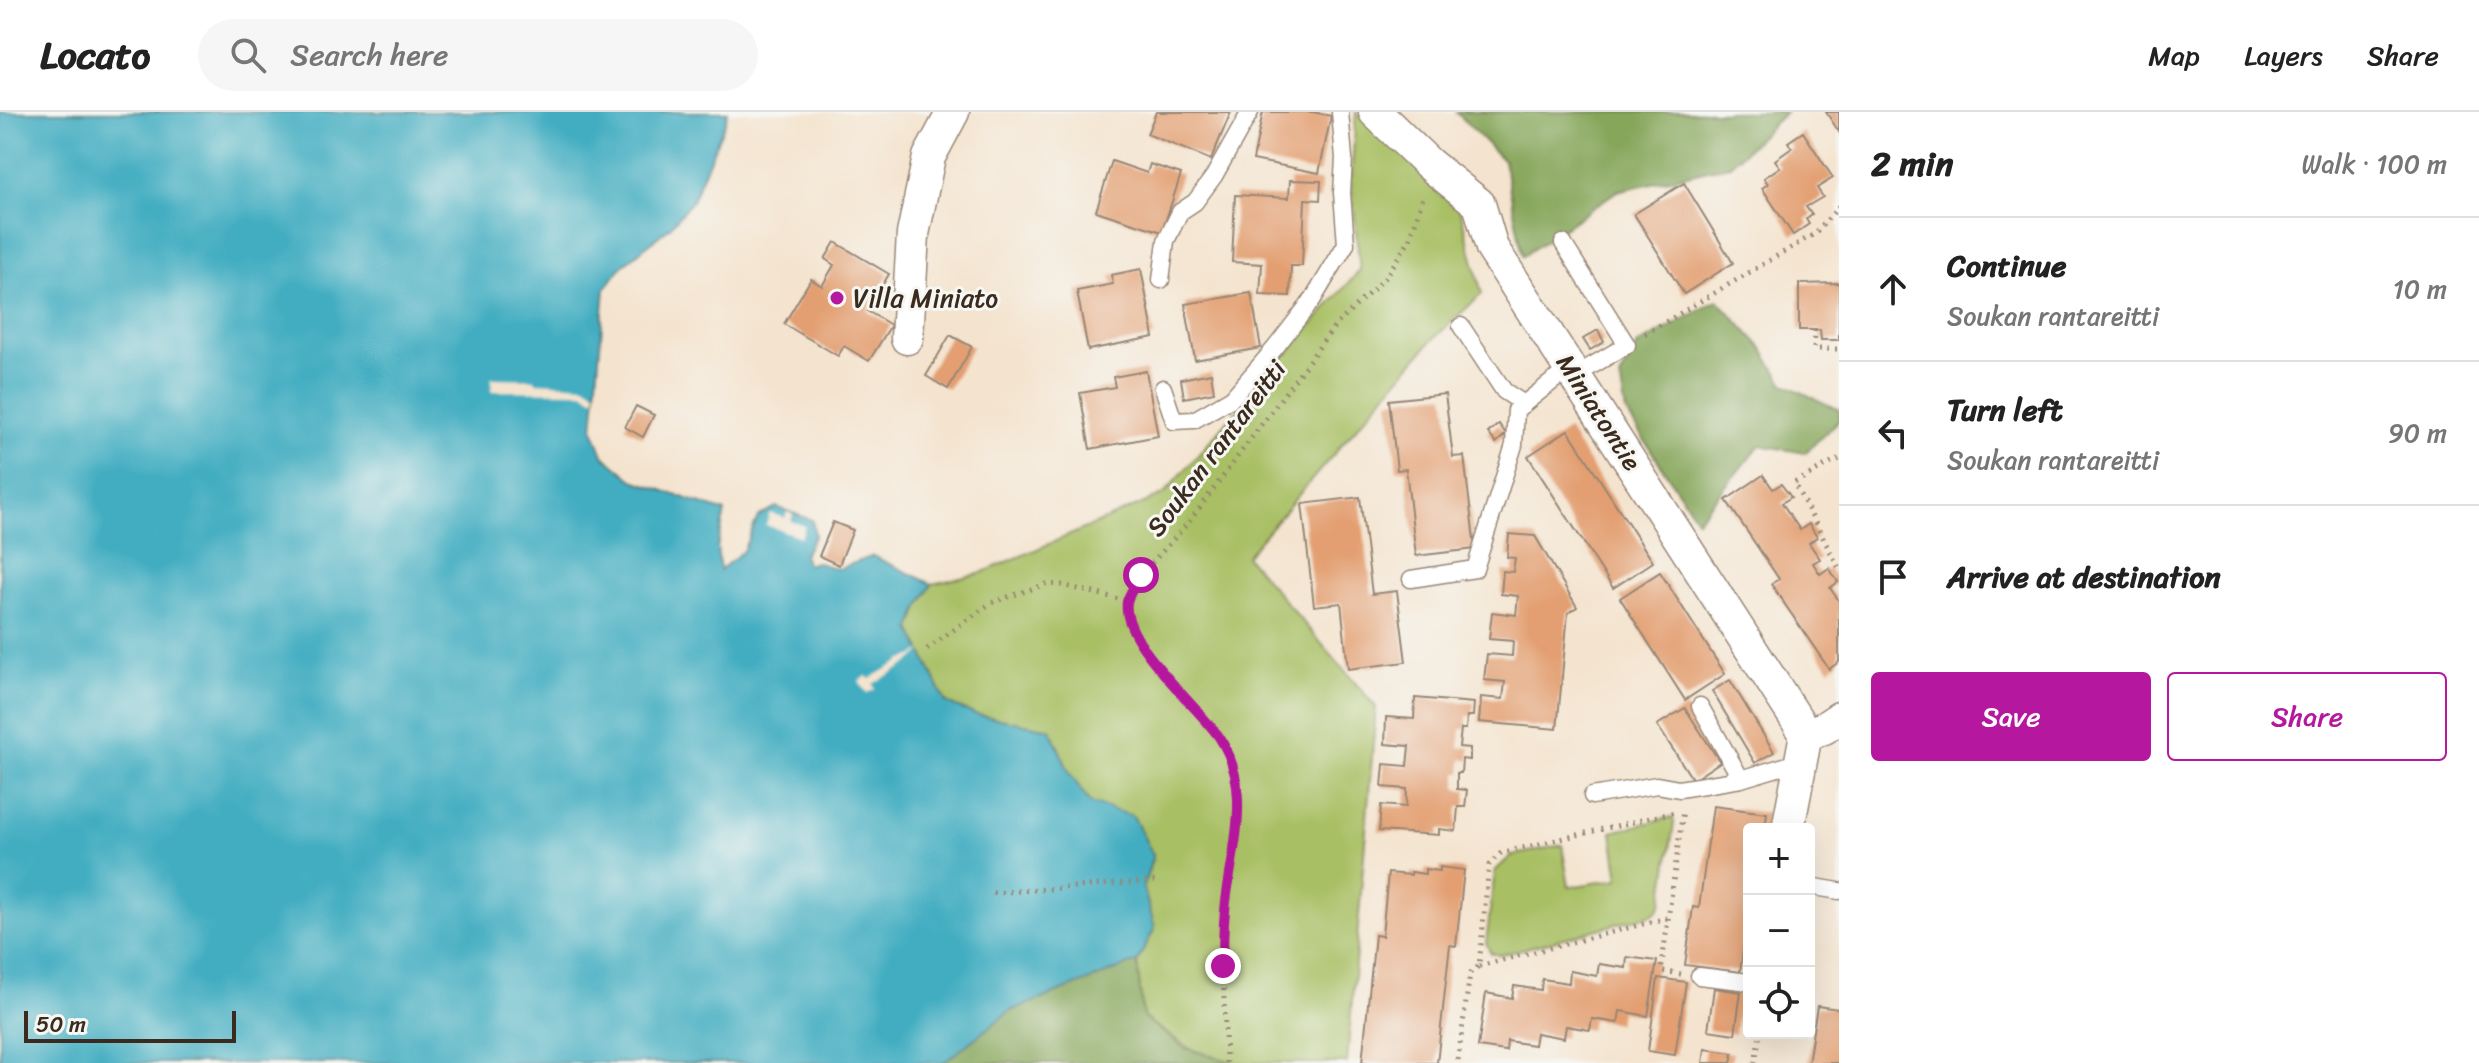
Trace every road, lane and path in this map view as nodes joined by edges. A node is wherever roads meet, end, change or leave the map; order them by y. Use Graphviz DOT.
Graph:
graph roads {
  1 [pos="953,112"];
  2 [pos="1250,112"];
  3 [pos="1340,112"];
  4 [pos="1375,112"];
  5 [pos="1425,188"];
  6 [pos="1839,206"];
  7 [pos="1563,243"];
  8 [pos="1161,280"];
  9 [pos="1461,326"];
  10 [pos="1815,330"];
  11 [pos="907,338"];
  12 [pos="1627,345"];
  13 [pos="1839,349"];
  14 [pos="1573,371"];
  15 [pos="1163,388"];
  16 [pos="1524,404"];
  17 [pos="1839,459"];
  18 [pos="1839,568"];
  19 [pos="1411,579"];
  20 [pos="1127,601"];
  21 [pos="927,649"];
  22 [pos="1700,706"];
  23 [pos="1817,735"];
  24 [pos="1741,779"];
  25 [pos="1592,796"];
  26 [pos="1697,807"];
  27 [pos="1683,810"];
  28 [pos="1790,823"];
  29 [pos="1156,881"];
  30 [pos="1815,887"];
  31 [pos="1839,891"];
  32 [pos="993,893"];
  33 [pos="1667,918"];
  34 [pos="1479,966"];
  35 [pos="1699,976"];
  36 [pos="1743,981"];
  37 [pos="1759,1039"];
  38 [pos="1458,1060"];
  39 [pos="1226,1063"];
  40 [pos="1755,1063"];
  1 -- 11 [label="street"];
  2 -- 8 [label="lane"];
  3 -- 15 [label="lane"];
  4 -- 14 [label="street, Miniatontie"];
  5 -- 20 [label="path, Soukan rantareitti"];
  6 -- 12 [label="path"];
  7 -- 12 [label="lane"];
  9 -- 16 [label="lane"];
  10 -- 13 [label="path"];
  12 -- 14 [label="lane"];
  14 -- 16 [label="lane"];
  14 -- 23 [label="street, Miniatontie"];
  16 -- 19 [label="lane"];
  17 -- 18 [label="path"];
  20 -- 21 [label="path"];
  20 -- 39 [label="path"];
  22 -- 24 [label="lane"];
  23 -- 24 [label="lane"];
  23 -- 28 [label="street"];
  24 -- 25 [label="lane"];
  26 -- 27 [label="path"];
  27 -- 33 [label="path"];
  27 -- 34 [label="path"];
  29 -- 32 [label="path"];
  30 -- 31 [label="lane"];
  33 -- 34 [label="path"];
  33 -- 35 [label="path"];
  34 -- 38 [label="path"];
  35 -- 36 [label="lane"];
  37 -- 40 [label="path"];
}
